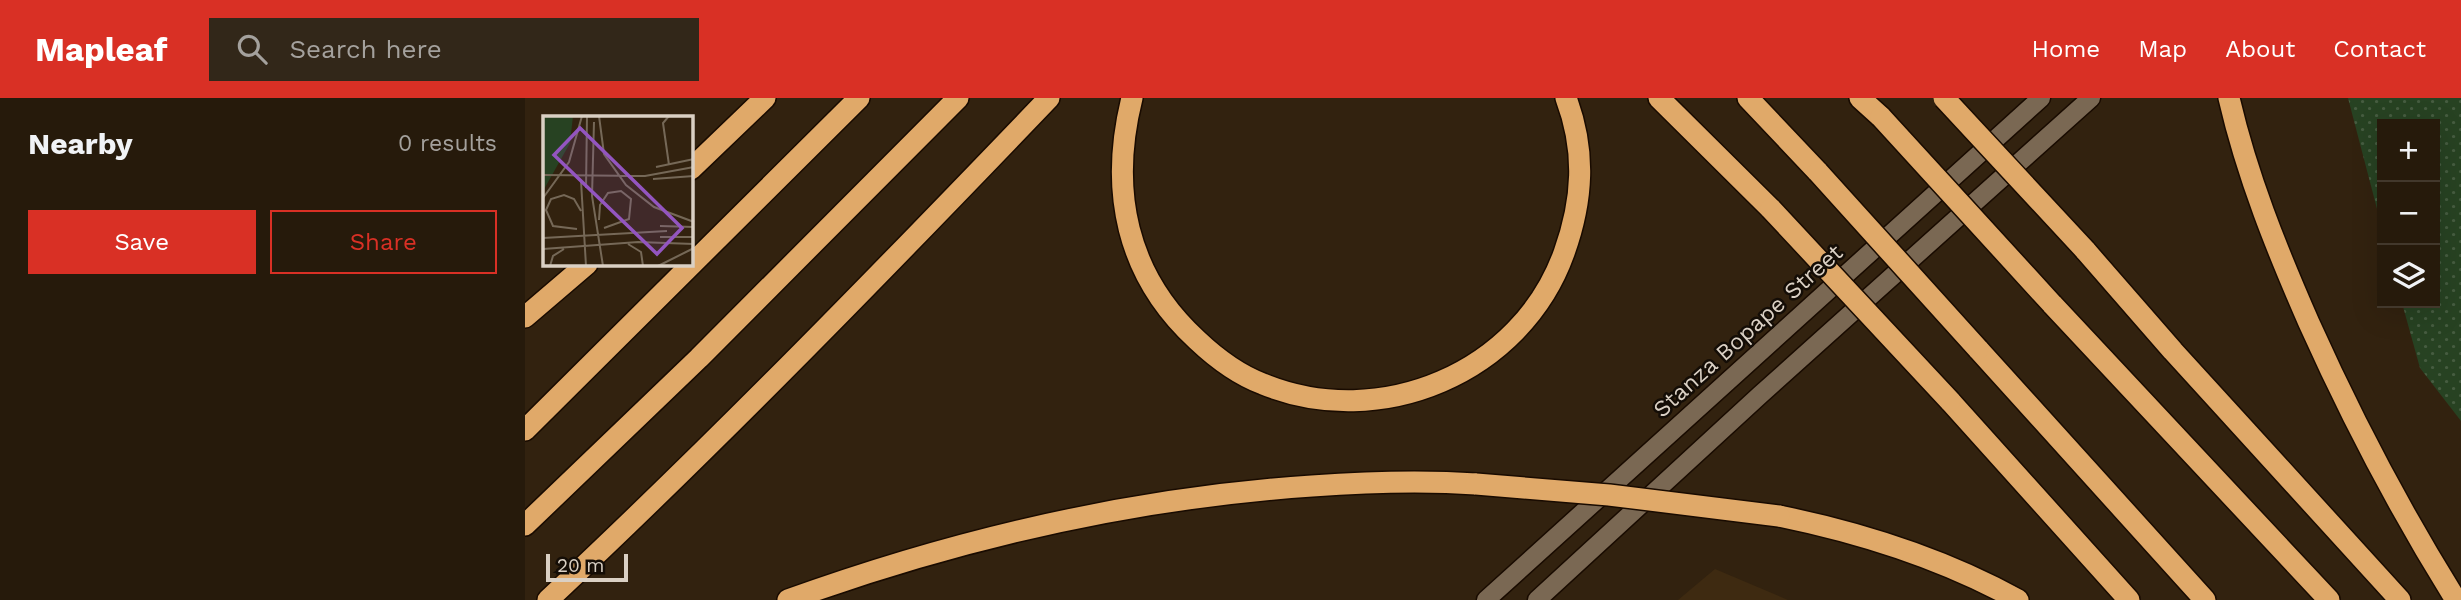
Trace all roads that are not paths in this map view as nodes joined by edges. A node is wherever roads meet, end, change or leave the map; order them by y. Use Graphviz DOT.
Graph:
graph roads {
  1 [pos="765,98"];
  2 [pos="859,98"];
  3 [pos="958,98"];
  4 [pos="1049,98"];
  5 [pos="1132,98"];
  6 [pos="1566,98"];
  7 [pos="1659,98"];
  8 [pos="1748,98"];
  9 [pos="1860,98"];
  10 [pos="1944,98"];
  11 [pos="2041,98"];
  12 [pos="2091,98"];
  13 [pos="2229,98"];
  14 [pos="693,167"];
  15 [pos="693,263"];
  16 [pos="585,266"];
  17 [pos="690,266"];
  18 [pos="525,317"];
  19 [pos="525,430"];
  20 [pos="525,525"];
  21 [pos="548,600"];
  22 [pos="788,600"];
  23 [pos="1486,600"];
  24 [pos="1537,600"];
  25 [pos="2018,600"];
  26 [pos="2129,600"];
  27 [pos="2206,600"];
  28 [pos="2329,600"];
  29 [pos="2400,600"];
  30 [pos="2456,600"];
  1 -- 14 [label="highway"];
  2 -- 15 [label="highway"];
  3 -- 20 [label="highway"];
  4 -- 21 [label="highway"];
  5 -- 6 [label="highway"];
  7 -- 26 [label="highway, bridge"];
  8 -- 27 [label="highway, bridge"];
  9 -- 28 [label="highway, bridge"];
  10 -- 29 [label="highway, bridge"];
  11 -- 23 [label="main road, Stanza Bopape Street"];
  12 -- 24 [label="main road"];
  13 -- 30 [label="highway"];
  16 -- 18 [label="highway"];
  17 -- 19 [label="highway"];
  22 -- 25 [label="highway, bridge"];
}
